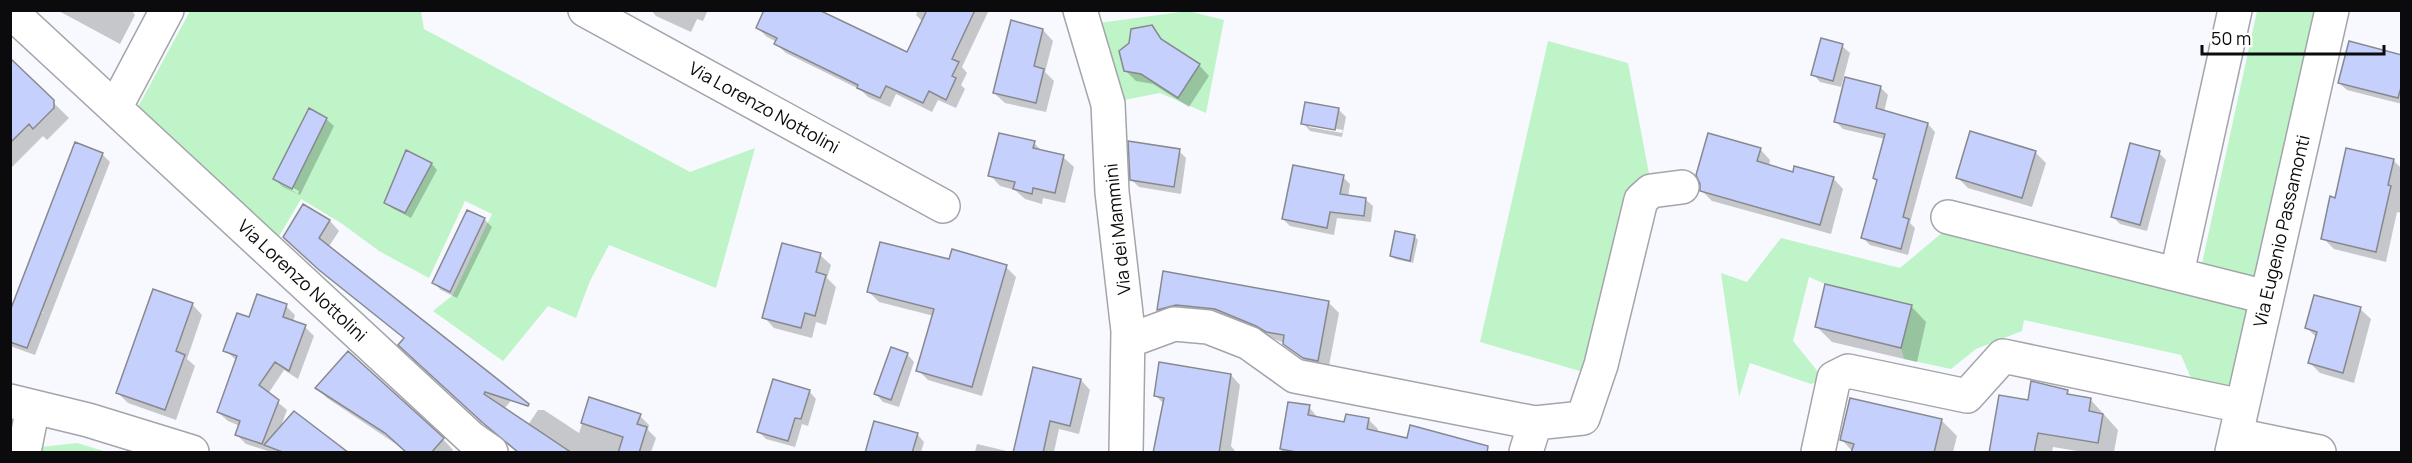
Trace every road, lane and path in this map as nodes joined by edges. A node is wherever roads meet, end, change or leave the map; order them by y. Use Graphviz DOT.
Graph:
graph roads {
  1 [pos="167,10"];
  2 [pos="585,10"];
  3 [pos="1080,10"];
  4 [pos="2235,10"];
  5 [pos="2332,10"];
  6 [pos="10,11"];
  7 [pos="627,21"];
  8 [pos="115,108"];
  9 [pos="1682,187"];
  10 [pos="943,206"];
  11 [pos="1948,218"];
  12 [pos="2177,273"];
  13 [pos="2266,297"];
  14 [pos="1128,340"];
  15 [pos="22,404"];
  16 [pos="2237,431"];
  17 [pos="1531,438"];
  18 [pos="474,448"];
  19 [pos="24,453"];
  20 [pos="192,453"];
  21 [pos="1126,453"];
  22 [pos="1818,453"];
  23 [pos="2319,453"];
  1 -- 8 [label="street"];
  2 -- 7 [label="street, Via Lorenzo Nottolini"];
  3 -- 14 [label="street, Via dei Mammini"];
  4 -- 12 [label="street"];
  5 -- 13 [label="street, Via Eugenio Passamonti"];
  6 -- 8 [label="street, Via Lorenzo Nottolini"];
  7 -- 10 [label="street, Via Lorenzo Nottolini"];
  8 -- 18 [label="street, Via Lorenzo Nottolini"];
  9 -- 17 [label="street"];
  11 -- 12 [label="street"];
  12 -- 13 [label="street"];
  13 -- 16 [label="street, Via Eugenio Passamonti"];
  14 -- 17 [label="street"];
  14 -- 21 [label="street, Via dei Mammini"];
  15 -- 19 [label="street"];
  15 -- 20 [label="street"];
  16 -- 22 [label="street"];
  16 -- 23 [label="street"];
}
